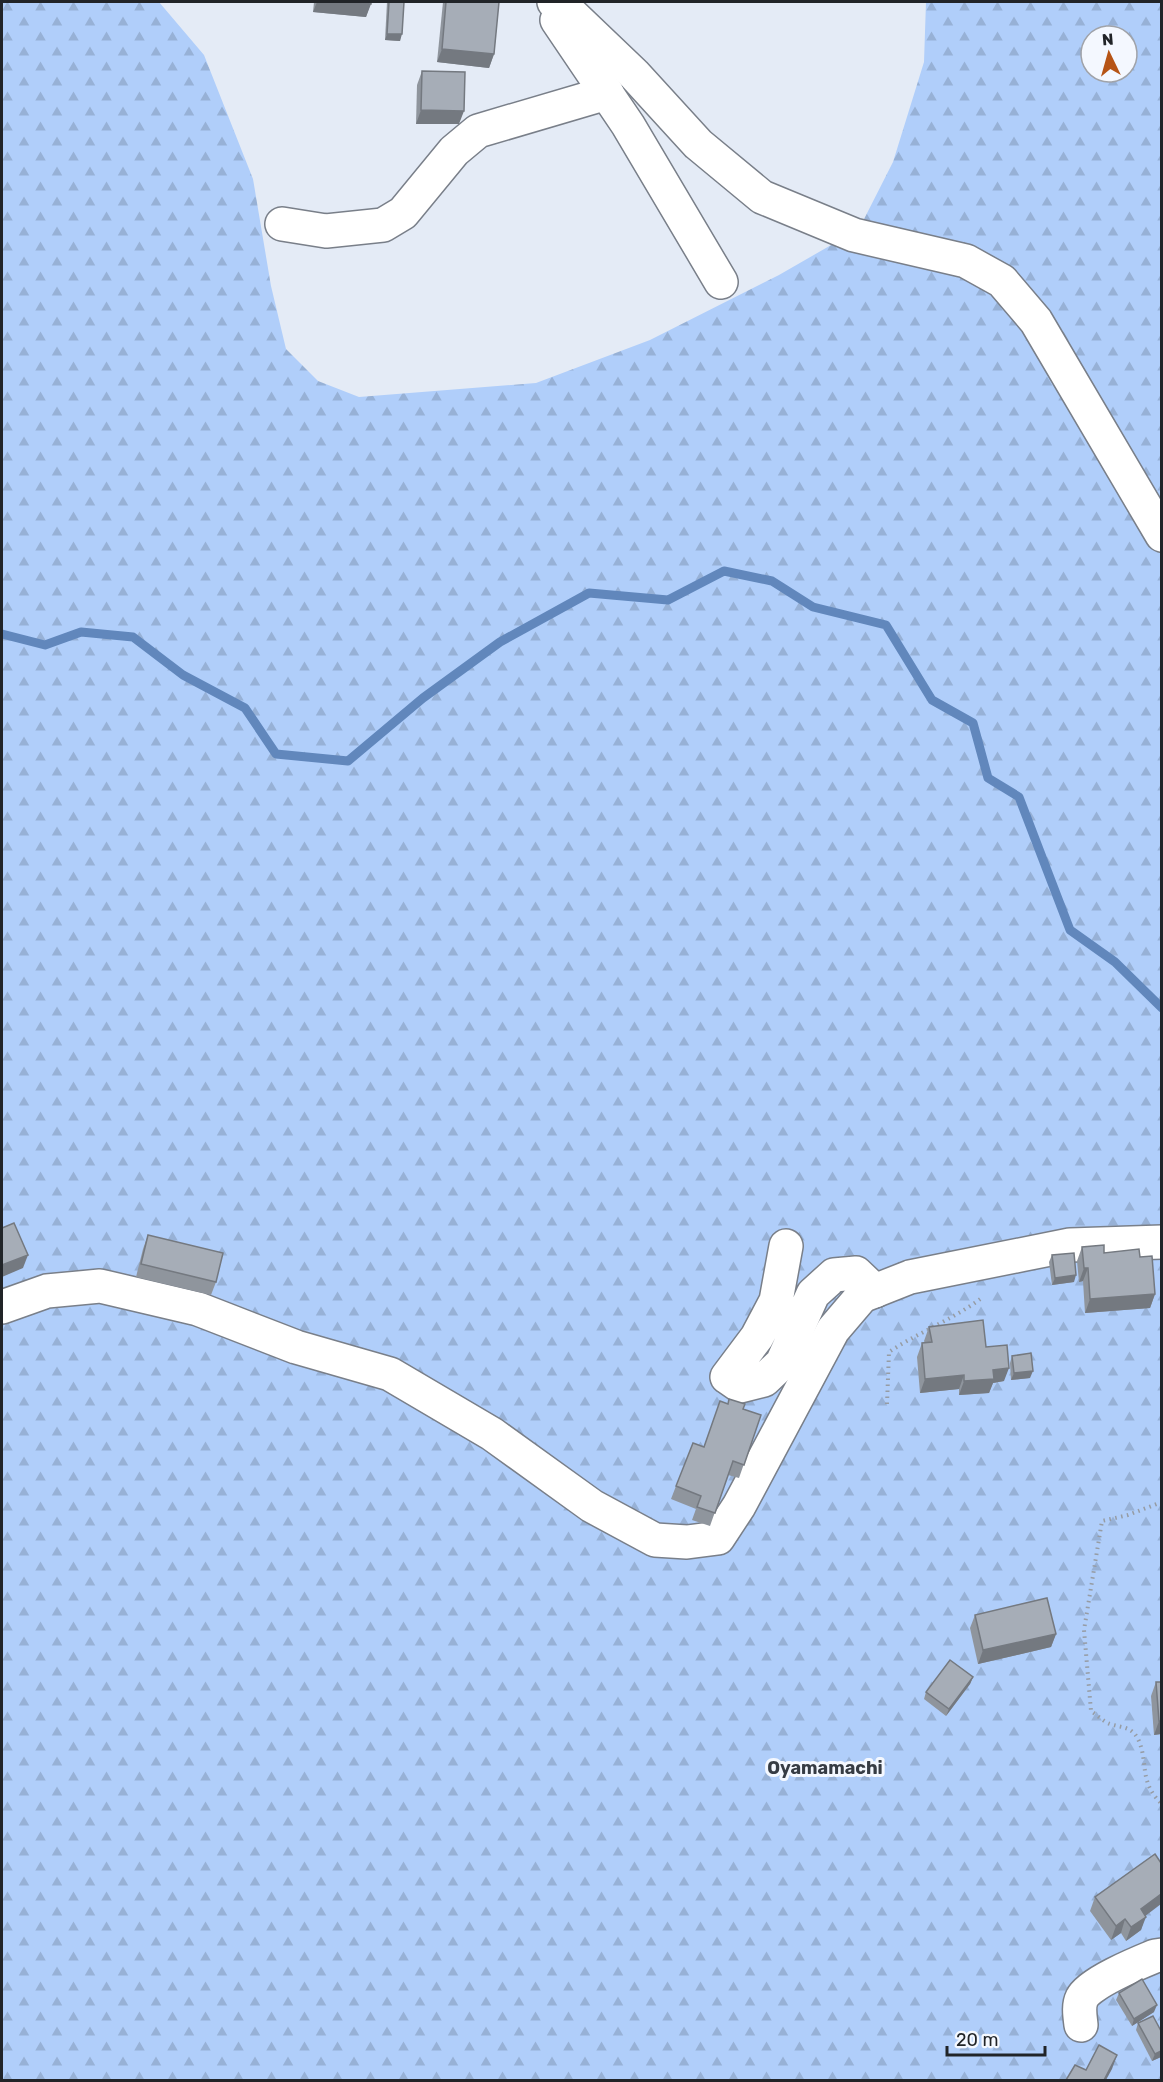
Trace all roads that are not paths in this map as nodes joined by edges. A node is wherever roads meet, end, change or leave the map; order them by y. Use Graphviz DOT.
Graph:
graph roads {
  1 [pos="544,2"];
  2 [pos="554,2"];
  3 [pos="607,93"];
  4 [pos="282,225"];
  5 [pos="721,282"];
  6 [pos="1161,535"];
  7 [pos="1161,1242"];
  8 [pos="786,1246"];
  9 [pos="875,1291"];
  10 [pos="2,1307"];
  11 [pos="1161,1955"];
  12 [pos="1081,2025"];
  1 -- 3 [label="street"];
  2 -- 6 [label="street"];
  3 -- 4 [label="street"];
  3 -- 5 [label="street"];
  7 -- 9 [label="street"];
  8 -- 9 [label="street"];
  9 -- 10 [label="street"];
  11 -- 12 [label="street"];
}
